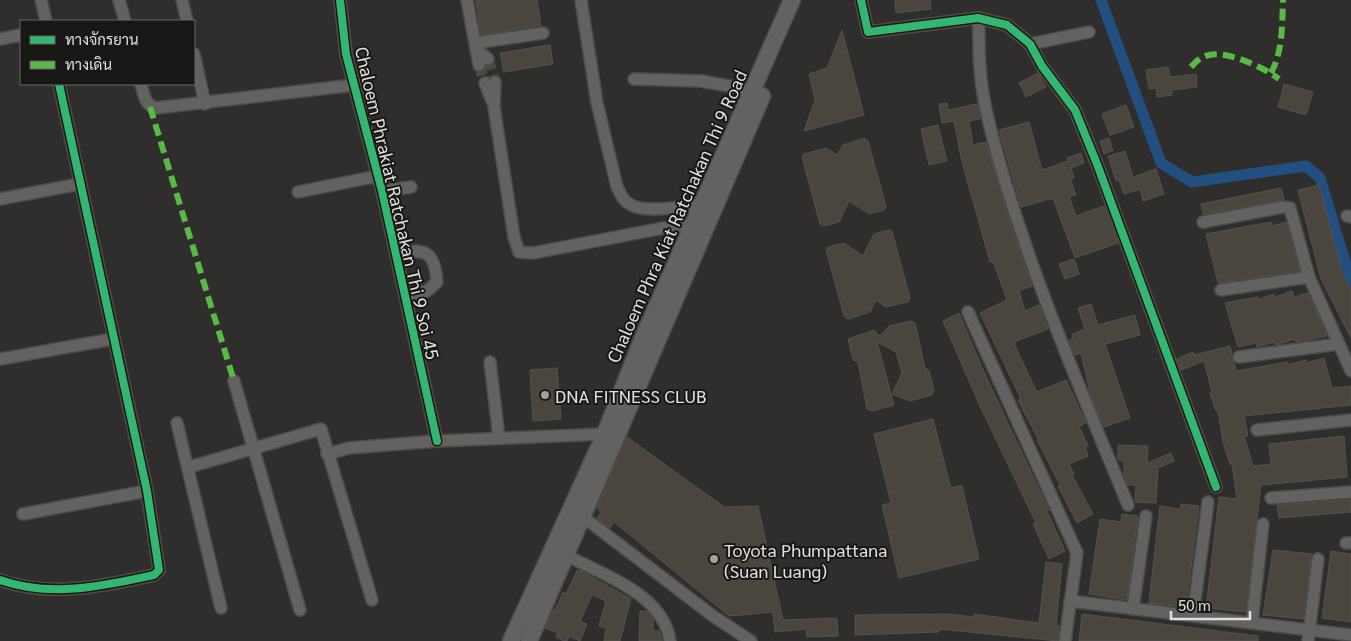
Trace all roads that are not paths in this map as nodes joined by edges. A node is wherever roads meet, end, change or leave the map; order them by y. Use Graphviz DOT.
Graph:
graph roads {
  1 [pos="42,0"];
  2 [pos="119,0"];
  3 [pos="182,0"];
  4 [pos="340,0"];
  5 [pos="467,0"];
  6 [pos="581,0"];
  7 [pos="792,0"];
  8 [pos="802,0"];
  9 [pos="861,0"];
  10 [pos="978,18"];
  11 [pos="46,20"];
  12 [pos="125,20"];
  13 [pos="186,20"];
  14 [pos="1089,32"];
  15 [pos="544,34"];
  16 [pos="20,35"];
  17 [pos="0,39"];
  18 [pos="1030,44"];
  19 [pos="476,46"];
  20 [pos="195,59"];
  21 [pos="484,62"];
  22 [pos="634,79"];
  23 [pos="490,82"];
  24 [pos="59,85"];
  25 [pos="141,85"];
  26 [pos="354,86"];
  27 [pos="752,90"];
  28 [pos="205,104"];
  29 [pos="378,176"];
  30 [pos="79,184"];
  31 [pos="411,187"];
  32 [pos="382,190"];
  33 [pos="298,192"];
  34 [pos="0,199"];
  35 [pos="702,204"];
  36 [pos="1203,222"];
  37 [pos="692,226"];
  38 [pos="396,253"];
  39 [pos="1308,277"];
  40 [pos="1221,290"];
  41 [pos="405,295"];
  42 [pos="968,312"];
  43 [pos="113,339"];
  44 [pos="1338,344"];
  45 [pos="1239,356"];
  46 [pos="0,359"];
  47 [pos="490,362"];
  48 [pos="1350,368"];
  49 [pos="234,381"];
  50 [pos="1351,420"];
  51 [pos="177,423"];
  52 [pos="1257,430"];
  53 [pos="605,434"];
  54 [pos="499,438"];
  55 [pos="436,441"];
  56 [pos="254,447"];
  57 [pos="327,454"];
  58 [pos="189,466"];
  59 [pos="1216,486"];
  60 [pos="146,491"];
  61 [pos="1351,492"];
  62 [pos="1271,498"];
  63 [pos="1208,502"];
  64 [pos="1128,505"];
  65 [pos="23,514"];
  66 [pos="582,516"];
  67 [pos="1146,516"];
  68 [pos="1263,524"];
  69 [pos="566,555"];
  70 [pos="1318,559"];
  71 [pos="0,580"];
  72 [pos="372,600"];
  73 [pos="1070,601"];
  74 [pos="221,608"];
  75 [pos="1132,609"];
  76 [pos="300,610"];
  77 [pos="1193,616"];
  78 [pos="1252,622"];
  79 [pos="1351,635"];
  80 [pos="1309,636"];
  81 [pos="511,641"];
  82 [pos="529,641"];
  83 [pos="670,641"];
  84 [pos="751,641"];
  85 [pos="1065,641"];
  1 -- 11 [label="street"];
  2 -- 12 [label="street"];
  3 -- 13 [label="street"];
  4 -- 26 [label="street, Chaloem Phrakiat Ratchakan Thi 9 Soi 45"];
  5 -- 19 [label="street"];
  6 -- 35 [label="street"];
  7 -- 27 [label="main road, Chaloem Phra Kiat Ratchakan Thi 9 Road"];
  8 -- 66 [label="main road, Chaloem Phra Kiat Ratchakan Thi 9 Road"];
  9 -- 10 [label="street"];
  10 -- 18 [label="street"];
  10 -- 64 [label="street"];
  14 -- 18 [label="street"];
  15 -- 19 [label="street"];
  16 -- 17 [label="street"];
  18 -- 59 [label="street"];
  19 -- 21 [label="street"];
  20 -- 28 [label="street"];
  22 -- 27 [label="street"];
  23 -- 37 [label="street"];
  24 -- 30 [label="street"];
  25 -- 28 [label="street"];
  26 -- 28 [label="street"];
  26 -- 29 [label="street, Chaloem Phrakiat Ratchakan Thi 9 Soi 45"];
  27 -- 35 [label="main road, Chaloem Phra Kiat Ratchakan Thi 9 Road"];
  29 -- 32 [label="street, Chaloem Phrakiat Ratchakan Thi 9 Soi 45"];
  29 -- 33 [label="street"];
  30 -- 34 [label="street"];
  30 -- 43 [label="street"];
  31 -- 32 [label="street"];
  32 -- 38 [label="street, Chaloem Phrakiat Ratchakan Thi 9 Soi 45"];
  35 -- 37 [label="main road, Chaloem Phra Kiat Ratchakan Thi 9 Road"];
  36 -- 39 [label="street"];
  37 -- 53 [label="main road, Chaloem Phra Kiat Ratchakan Thi 9 Road"];
  38 -- 41 [label="street, Chaloem Phrakiat Ratchakan Thi 9 Soi 45"];
  38 -- 41 [label="street"];
  39 -- 40 [label="street"];
  39 -- 44 [label="street"];
  41 -- 55 [label="street, Chaloem Phrakiat Ratchakan Thi 9 Soi 45"];
  42 -- 73 [label="street"];
  43 -- 46 [label="street"];
  43 -- 60 [label="street"];
  44 -- 45 [label="street"];
  44 -- 48 [label="street"];
  47 -- 54 [label="street"];
  49 -- 56 [label="street"];
  50 -- 52 [label="street"];
  51 -- 58 [label="street"];
  53 -- 54 [label="street"];
  53 -- 81 [label="main road, Chaloem Phra Kiat Ratchakan Thi 9 Road"];
  54 -- 55 [label="street"];
  55 -- 57 [label="street"];
  56 -- 57 [label="street"];
  56 -- 58 [label="street"];
  56 -- 76 [label="street"];
  57 -- 72 [label="street"];
  58 -- 74 [label="street"];
  60 -- 65 [label="street"];
  60 -- 71 [label="street"];
  61 -- 62 [label="street"];
  63 -- 77 [label="street"];
  66 -- 69 [label="main road, Chaloem Phra Kiat Ratchakan Thi 9 Road"];
  66 -- 84 [label="street"];
  67 -- 75 [label="street"];
  68 -- 78 [label="street"];
  69 -- 82 [label="main road, Chaloem Phra Kiat Ratchakan Thi 9 Road"];
  69 -- 83 [label="street"];
  70 -- 80 [label="street"];
  73 -- 75 [label="street"];
  73 -- 85 [label="street"];
  75 -- 77 [label="street"];
  77 -- 78 [label="street"];
  78 -- 80 [label="street"];
  79 -- 80 [label="street"];
}
